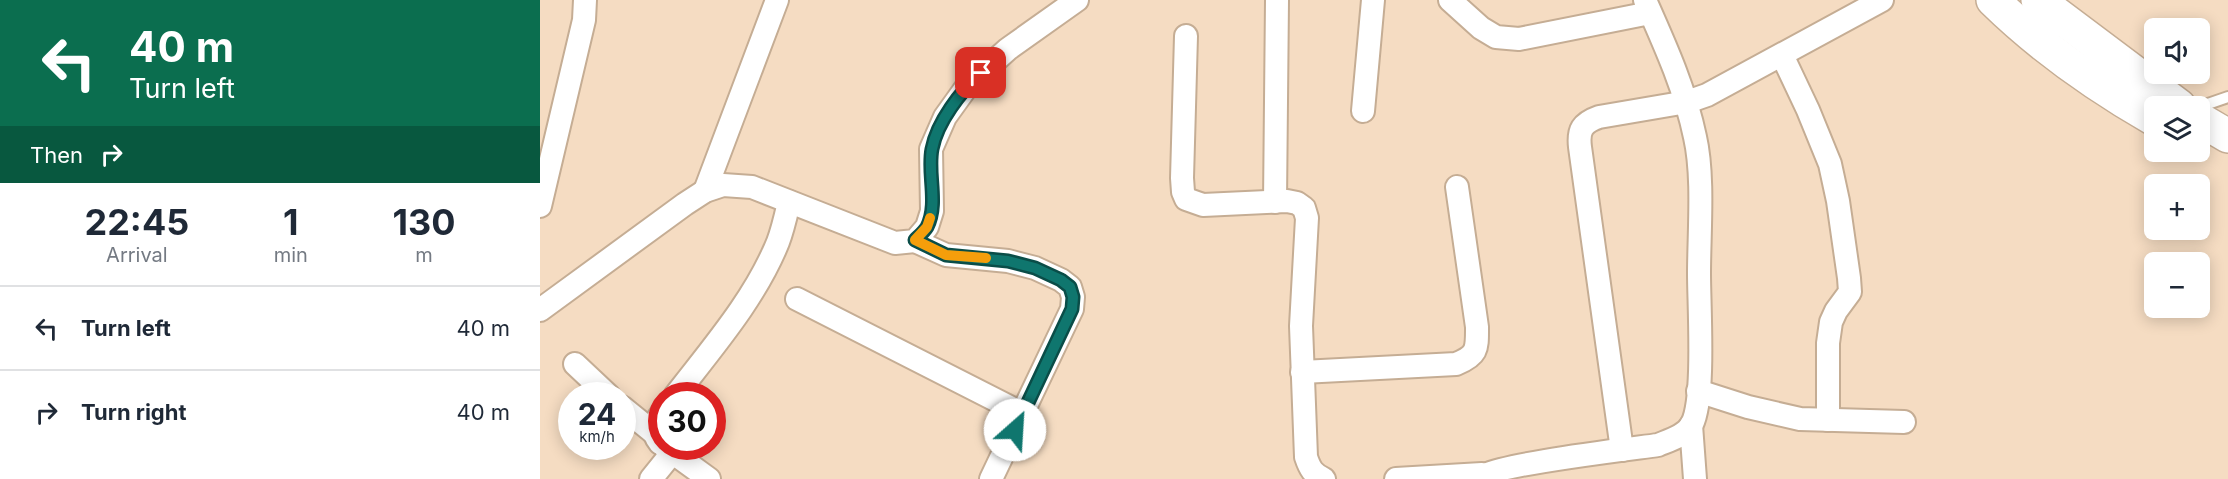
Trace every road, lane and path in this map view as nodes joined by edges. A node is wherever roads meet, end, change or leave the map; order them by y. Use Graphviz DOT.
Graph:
graph roads {
  1 [pos="585,0"];
  2 [pos="777,0"];
  3 [pos="1077,0"];
  4 [pos="1277,0"];
  5 [pos="1373,0"];
  6 [pos="1450,0"];
  7 [pos="1882,0"];
  8 [pos="1993,0"];
  9 [pos="2038,0"];
  10 [pos="1648,7"];
  11 [pos="1186,36"];
  12 [pos="1782,55"];
  13 [pos="2166,96"];
  14 [pos="2228,97"];
  15 [pos="1687,102"];
  16 [pos="2210,103"];
  17 [pos="1363,111"];
  18 [pos="2144,113"];
  19 [pos="2210,125"];
  20 [pos="2228,136"];
  21 [pos="2210,150"];
  22 [pos="2228,160"];
  23 [pos="1457,187"];
  24 [pos="705,191"];
  25 [pos="789,202"];
  26 [pos="1275,202"];
  27 [pos="540,206"];
  28 [pos="915,240"];
  29 [pos="797,299"];
  30 [pos="540,310"];
  31 [pos="575,364"];
  32 [pos="1302,372"];
  33 [pos="594,382"];
  34 [pos="686,382"];
  35 [pos="1698,392"];
  36 [pos="1023,414"];
  37 [pos="636,418"];
  38 [pos="1828,420"];
  39 [pos="1905,422"];
  40 [pos="1691,425"];
  41 [pos="648,427"];
  42 [pos="1622,450"];
  43 [pos="657,460"];
  44 [pos="688,460"];
  45 [pos="1480,477"];
  46 [pos="651,479"];
  47 [pos="709,479"];
  48 [pos="992,479"];
  49 [pos="1324,479"];
  50 [pos="1396,479"];
  51 [pos="1695,479"];
  1 -- 27 [label="street"];
  2 -- 24 [label="street"];
  3 -- 28 [label="street"];
  4 -- 26 [label="street"];
  5 -- 17 [label="street"];
  6 -- 10 [label="street"];
  7 -- 12 [label="street"];
  8 -- 18 [label="main road"];
  9 -- 13 [label="main road"];
  10 -- 15 [label="street"];
  11 -- 26 [label="street"];
  12 -- 15 [label="street"];
  12 -- 38 [label="street"];
  14 -- 16 [label="lane"];
  15 -- 35 [label="street"];
  15 -- 42 [label="street"];
  19 -- 20 [label="main road"];
  21 -- 22 [label="main road"];
  23 -- 32 [label="street"];
  24 -- 25 [label="street"];
  24 -- 30 [label="street"];
  25 -- 28 [label="street"];
  25 -- 34 [label="street"];
  26 -- 32 [label="street"];
  28 -- 36 [label="street"];
  29 -- 36 [label="street"];
  31 -- 33 [label="street"];
  32 -- 49 [label="street"];
  35 -- 38 [label="street"];
  35 -- 40 [label="street"];
  36 -- 48 [label="street"];
  37 -- 41 [label="street"];
  38 -- 39 [label="street"];
  40 -- 42 [label="street"];
  40 -- 51 [label="street"];
  42 -- 45 [label="street"];
  43 -- 46 [label="street"];
  44 -- 47 [label="street"];
  45 -- 50 [label="street"];
}
